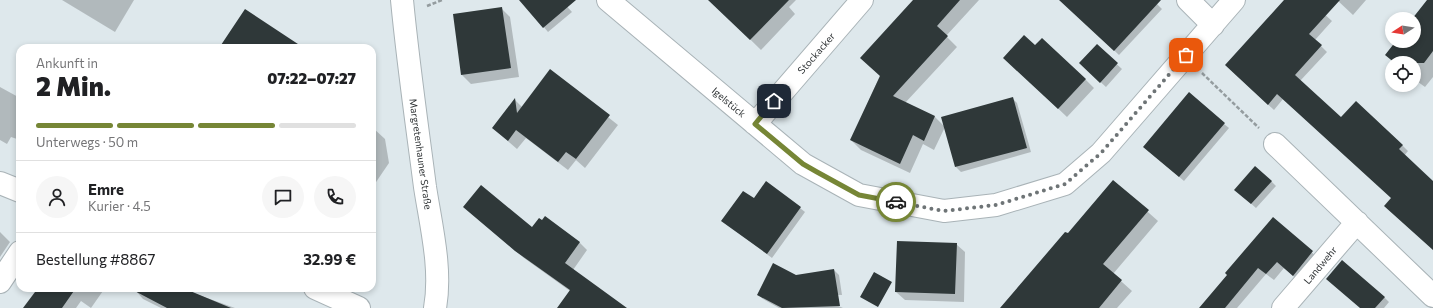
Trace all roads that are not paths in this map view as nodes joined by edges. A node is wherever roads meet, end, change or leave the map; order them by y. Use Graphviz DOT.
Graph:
graph roads {
  1 [pos="402,0"];
  2 [pos="608,0"];
  3 [pos="862,0"];
  4 [pos="1188,0"];
  5 [pos="1234,0"];
  6 [pos="1213,25"];
  7 [pos="755,124"];
  8 [pos="1275,144"];
  9 [pos="0,183"];
  10 [pos="16,189"];
  11 [pos="1356,222"];
  12 [pos="16,258"];
  13 [pos="0,282"];
  14 [pos="324,292"];
  15 [pos="1433,296"];
  16 [pos="359,308"];
  17 [pos="435,308"];
  18 [pos="1284,308"];
  1 -- 17 [label="street, Margretenhauner Straße"];
  2 -- 7 [label="street, Igelstück"];
  3 -- 7 [label="street, Stockacker"];
  4 -- 6 [label="street"];
  5 -- 6 [label="street, Igelstück"];
  6 -- 7 [label="street, Igelstück"];
  8 -- 11 [label="street"];
  9 -- 10 [label="street"];
  11 -- 15 [label="street"];
  11 -- 18 [label="street, Landwehr"];
  12 -- 13 [label="street"];
  14 -- 16 [label="street"];
}
